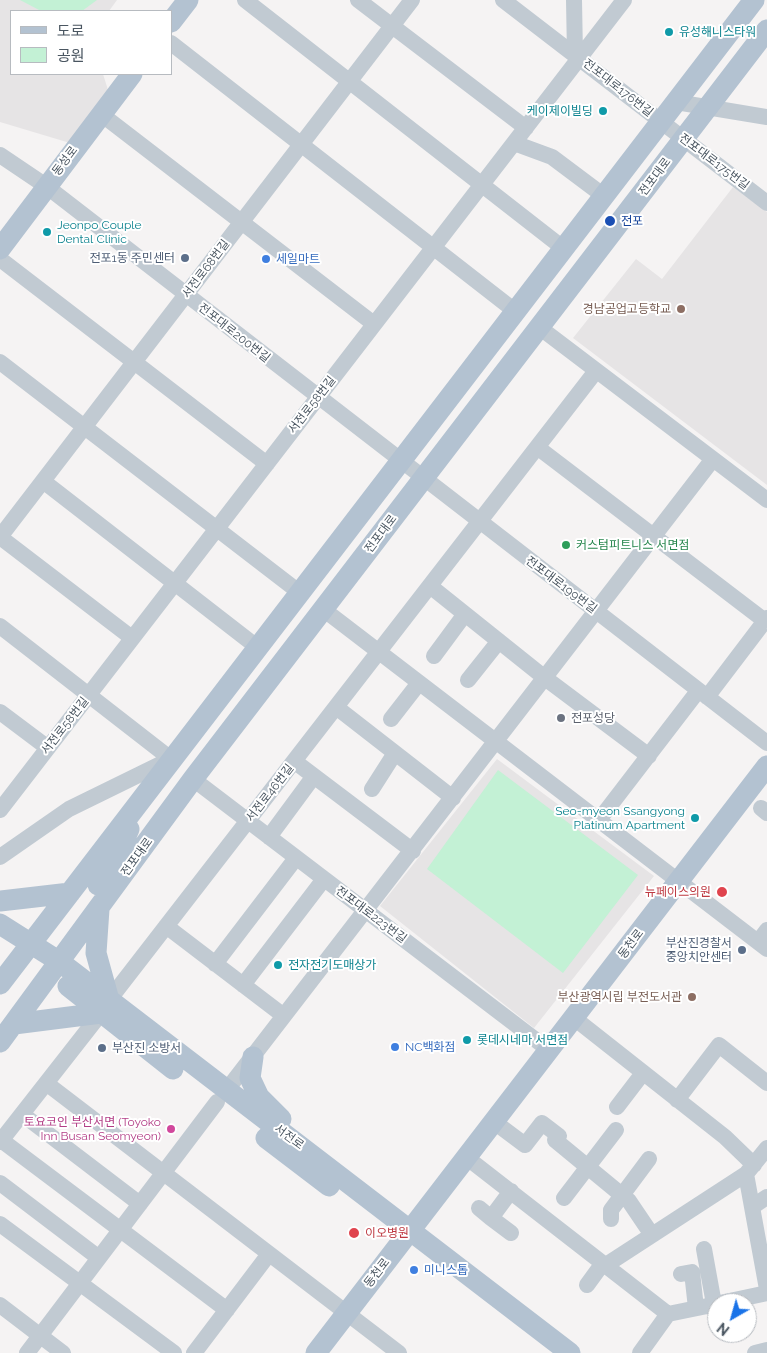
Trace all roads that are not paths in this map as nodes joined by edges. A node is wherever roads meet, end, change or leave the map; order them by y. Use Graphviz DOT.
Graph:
graph roads {
  1 [pos="188,0"];
  2 [pos="245,0"];
  3 [pos="358,0"];
  4 [pos="412,0"];
  5 [pos="574,0"];
  6 [pos="624,0"];
  7 [pos="754,0"];
  8 [pos="508,2"];
  9 [pos="172,21"];
  10 [pos="392,26"];
  11 [pos="767,30"];
  12 [pos="172,45"];
  13 [pos="577,57"];
  14 [pos="131,75"];
  15 [pos="349,81"];
  16 [pos="676,102"];
  17 [pos="708,107"];
  18 [pos="101,114"];
  19 [pos="767,117"];
  20 [pos="661,122"];
  21 [pos="526,128"];
  22 [pos="683,139"];
  23 [pos="514,143"];
  24 [pos="301,145"];
  25 [pos="0,155"];
  26 [pos="482,184"];
  27 [pos="46,186"];
  28 [pos="604,196"];
  29 [pos="767,203"];
  30 [pos="242,222"];
  31 [pos="433,248"];
  32 [pos="563,248"];
  33 [pos="0,249"];
  34 [pos="0,259"];
  35 [pos="186,295"];
  36 [pos="515,311"];
  37 [pos="374,324"];
  38 [pos="539,328"];
  39 [pos="0,362"];
  40 [pos="135,362"];
  41 [pos="596,371"];
  42 [pos="318,398"];
  43 [pos="85,427"];
  44 [pos="537,447"];
  45 [pos="713,459"];
  46 [pos="400,461"];
  47 [pos="267,464"];
  48 [pos="423,480"];
  49 [pos="43,481"];
  50 [pos="767,500"];
  51 [pos="479,523"];
  52 [pos="216,529"];
  53 [pos="0,537"];
  54 [pos="653,538"];
  55 [pos="175,583"];
  56 [pos="430,586"];
  57 [pos="299,592"];
  58 [pos="323,609"];
  59 [pos="596,612"];
  60 [pos="465,614"];
  61 [pos="766,620"];
  62 [pos="0,626"];
  63 [pos="132,638"];
  64 [pos="499,641"];
  65 [pos="257,647"];
  66 [pos="379,652"];
  67 [pos="434,656"];
  68 [pos="545,678"];
  69 [pos="468,680"];
  70 [pos="420,683"];
  71 [pos="89,694"];
  72 [pos="702,694"];
  73 [pos="336,707"];
  74 [pos="0,712"];
  75 [pos="391,719"];
  76 [pos="497,742"];
  77 [pos="767,744"];
  78 [pos="48,748"];
  79 [pos="395,753"];
  80 [pos="170,759"];
  81 [pos="294,761"];
  82 [pos="644,763"];
  83 [pos="767,766"];
  84 [pos="314,776"];
  85 [pos="193,779"];
  86 [pos="372,789"];
  87 [pos="453,798"];
  88 [pos="0,810"];
  89 [pos="131,814"];
  90 [pos="599,820"];
  91 [pos="248,821"];
  92 [pos="269,837"];
  93 [pos="413,851"];
  94 [pos="0,857"];
  95 [pos="296,858"];
  96 [pos="324,879"];
  97 [pos="679,881"];
  98 [pos="70,893"];
  99 [pos="0,901"];
  100 [pos="104,901"];
  101 [pos="367,911"];
  102 [pos="2,925"];
  103 [pos="166,926"];
  104 [pos="764,940"];
  105 [pos="28,947"];
  106 [pos="216,964"];
  107 [pos="56,968"];
  108 [pos="0,984"];
  109 [pos="243,985"];
  110 [pos="105,1006"];
  111 [pos="284,1016"];
  112 [pos="574,1018"];
  113 [pos="14,1024"];
  114 [pos="0,1042"];
  115 [pos="549,1050"];
  116 [pos="253,1057"];
  117 [pos="643,1073"];
  118 [pos="46,1083"];
  119 [pos="767,1083"];
  120 [pos="222,1097"];
  121 [pos="677,1100"];
  122 [pos="617,1107"];
  123 [pos="22,1114"];
  124 [pos="493,1121"];
  125 [pos="616,1130"];
  126 [pos="1,1141"];
  127 [pos="767,1148"];
  128 [pos="307,1150"];
  129 [pos="466,1156"];
  130 [pos="649,1159"];
  131 [pos="588,1167"];
  132 [pos="750,1169"];
  133 [pos="164,1173"];
  134 [pos="0,1183"];
  135 [pos="511,1191"];
  136 [pos="622,1195"];
  137 [pos="767,1197"];
  138 [pos="564,1198"];
  139 [pos="140,1204"];
  140 [pos="752,1207"];
  141 [pos="611,1219"];
  142 [pos="0,1224"];
  143 [pos="121,1230"];
  144 [pos="506,1233"];
  145 [pos="652,1235"];
  146 [pos="405,1236"];
  147 [pos="704,1249"];
  148 [pos="270,1254"];
  149 [pos="99,1258"];
  150 [pos="604,1264"];
  151 [pos="680,1274"];
  152 [pos="80,1284"];
  153 [pos="587,1285"];
  154 [pos="767,1289"];
  155 [pos="714,1293"];
  156 [pos="0,1305"];
  157 [pos="707,1306"];
  158 [pos="696,1308"];
  159 [pos="227,1310"];
  160 [pos="346,1313"];
  161 [pos="668,1314"];
  162 [pos="40,1336"];
  163 [pos="767,1350"];
  164 [pos="27,1353"];
  165 [pos="63,1353"];
  166 [pos="174,1353"];
  167 [pos="194,1353"];
  168 [pos="316,1353"];
  169 [pos="399,1353"];
  170 [pos="550,1353"];
  171 [pos="570,1353"];
  172 [pos="640,1353"];
  173 [pos="755,1353"];
  1 -- 9 [label="main road"];
  2 -- 15 [label="street"];
  3 -- 10 [label="street"];
  4 -- 10 [label="street, 서전로68번길"];
  5 -- 13 [label="street, 전포대로176번길"];
  6 -- 13 [label="street, 서전로58번길"];
  7 -- 16 [label="main road"];
  8 -- 13 [label="street, 전포대로176번길"];
  10 -- 15 [label="street, 서전로68번길"];
  10 -- 21 [label="street"];
  11 -- 17 [label="main road, 전포대로"];
  12 -- 24 [label="street"];
  13 -- 20 [label="street, 전포대로176번길"];
  13 -- 21 [label="street, 서전로58번길"];
  14 -- 18 [label="main road, 동성로"];
  15 -- 24 [label="street, 서전로68번길"];
  15 -- 26 [label="street"];
  16 -- 17 [label="street"];
  16 -- 20 [label="main road"];
  17 -- 19 [label="street"];
  17 -- 22 [label="main road, 전포대로"];
  18 -- 27 [label="main road, 동성로"];
  18 -- 30 [label="street"];
  20 -- 22 [label="street, 전포대로175번길"];
  20 -- 28 [label="main road"];
  21 -- 23 [label="street, 서전로58번길"];
  22 -- 29 [label="street, 전포대로175번길"];
  22 -- 38 [label="main road, 전포대로"];
  23 -- 26 [label="street, 서전로58번길"];
  23 -- 28 [label="street"];
  24 -- 30 [label="street, 서전로68번길"];
  24 -- 31 [label="street"];
  25 -- 27 [label="street, 전포대로200번길"];
  26 -- 31 [label="street, 서전로58번길"];
  26 -- 32 [label="street"];
  27 -- 33 [label="main road, 동성로"];
  27 -- 35 [label="street, 전포대로200번길"];
  28 -- 32 [label="main road"];
  30 -- 35 [label="street, 서전로68번길"];
  30 -- 37 [label="street"];
  31 -- 36 [label="street"];
  31 -- 37 [label="street, 서전로58번길"];
  32 -- 36 [label="main road"];
  34 -- 40 [label="street"];
  35 -- 40 [label="street, 서전로68번길"];
  35 -- 42 [label="street, 전포대로200번길"];
  36 -- 46 [label="main road"];
  37 -- 42 [label="street, 서전로58번길"];
  38 -- 41 [label="street"];
  38 -- 48 [label="main road, 전포대로"];
  39 -- 43 [label="street"];
  40 -- 43 [label="street, 서전로68번길"];
  40 -- 47 [label="street"];
  41 -- 44 [label="street, 서전로46번길"];
  41 -- 45 [label="street"];
  42 -- 46 [label="street, 전포대로200번길"];
  42 -- 47 [label="street, 서전로58번길"];
  43 -- 49 [label="street, 서전로68번길"];
  43 -- 52 [label="street"];
  44 -- 51 [label="street, 서전로46번길"];
  44 -- 54 [label="street"];
  45 -- 50 [label="street"];
  45 -- 54 [label="street"];
  46 -- 48 [label="street, 전포대로200번길"];
  46 -- 57 [label="main road"];
  47 -- 52 [label="street, 서전로58번길"];
  48 -- 51 [label="street, 전포대로199번길"];
  48 -- 58 [label="main road, 전포대로"];
  49 -- 53 [label="street, 서전로68번길"];
  49 -- 55 [label="street"];
  51 -- 56 [label="street, 서전로46번길"];
  51 -- 59 [label="street, 전포대로199번길"];
  52 -- 55 [label="street, 서전로58번길"];
  52 -- 57 [label="street"];
  53 -- 63 [label="street, 서전로68번길"];
  54 -- 59 [label="street"];
  54 -- 61 [label="street"];
  55 -- 63 [label="street, 서전로58번길"];
  55 -- 65 [label="street"];
  56 -- 60 [label="street"];
  56 -- 66 [label="street, 서전로46번길"];
  57 -- 65 [label="main road"];
  58 -- 66 [label="street"];
  58 -- 85 [label="main road, 전포대로"];
  59 -- 68 [label="street"];
  59 -- 72 [label="street, 전포대로199번길"];
  60 -- 64 [label="street"];
  60 -- 67 [label="street"];
  61 -- 72 [label="street"];
  62 -- 71 [label="street"];
  63 -- 71 [label="street, 서전로58번길"];
  64 -- 68 [label="street"];
  64 -- 69 [label="street"];
  65 -- 80 [label="main road"];
  66 -- 70 [label="street"];
  66 -- 73 [label="street, 서전로46번길"];
  68 -- 76 [label="street"];
  68 -- 82 [label="street"];
  70 -- 75 [label="street"];
  70 -- 76 [label="street"];
  71 -- 78 [label="street, 서전로58번길"];
  71 -- 80 [label="street"];
  72 -- 77 [label="street, 전포대로199번길"];
  72 -- 82 [label="street"];
  73 -- 79 [label="street"];
  73 -- 81 [label="street, 서전로46번길"];
  74 -- 78 [label="street"];
  76 -- 87 [label="street"];
  76 -- 90 [label="street"];
  78 -- 88 [label="street, 서전로58번길"];
  79 -- 86 [label="street"];
  79 -- 87 [label="street"];
  80 -- 89 [label="main road"];
  80 -- 94 [label="street"];
  81 -- 84 [label="street"];
  81 -- 91 [label="street, 서전로46번길"];
  82 -- 90 [label="street"];
  83 -- 97 [label="main road, 동천로"];
  84 -- 92 [label="street"];
  84 -- 93 [label="street"];
  85 -- 91 [label="street, 전포대로223번길"];
  85 -- 100 [label="main road, 전포대로"];
  87 -- 93 [label="street"];
  89 -- 98 [label="main road"];
  89 -- 100 [label="main road"];
  90 -- 97 [label="street"];
  91 -- 92 [label="street, 전포대로223번길"];
  91 -- 103 [label="street, 서전로46번길"];
  92 -- 95 [label="street, 전포대로223번길"];
  93 -- 101 [label="street"];
  95 -- 96 [label="street, 전포대로223번길"];
  95 -- 106 [label="street"];
  96 -- 101 [label="street, 전포대로223번길"];
  96 -- 109 [label="street"];
  97 -- 104 [label="street"];
  97 -- 112 [label="main road, 동천로"];
  98 -- 99 [label="main road"];
  98 -- 105 [label="main road"];
  100 -- 107 [label="main road, 전포대로"];
  100 -- 110 [label="main road"];
  101 -- 111 [label="street"];
  101 -- 115 [label="street, 전포대로223번길"];
  102 -- 105 [label="main road, 서전로"];
  103 -- 106 [label="street"];
  103 -- 110 [label="street, 서전로46번길"];
  105 -- 107 [label="main road, 서전로"];
  105 -- 108 [label="main road"];
  106 -- 109 [label="street"];
  107 -- 110 [label="main road, 서전로"];
  107 -- 113 [label="main road, 전포대로"];
  109 -- 111 [label="street"];
  110 -- 113 [label="main road"];
  110 -- 118 [label="street, 서전로46번길"];
  110 -- 120 [label="main road, 서전로"];
  111 -- 116 [label="street"];
  112 -- 115 [label="main road, 동천로"];
  112 -- 117 [label="street"];
  113 -- 114 [label="main road, 전포대로"];
  115 -- 124 [label="main road, 동천로"];
  116 -- 120 [label="street"];
  116 -- 128 [label="main road"];
  117 -- 121 [label="street"];
  117 -- 122 [label="street"];
  118 -- 123 [label="street, 서전로46번길"];
  118 -- 133 [label="street"];
  119 -- 121 [label="street"];
  120 -- 128 [label="main road, 서전로"];
  120 -- 133 [label="street"];
  120 -- 146 [label="main road, 서전로"];
  121 -- 132 [label="street"];
  123 -- 126 [label="street, 서전로46번길"];
  123 -- 139 [label="street"];
  124 -- 129 [label="main road, 동천로"];
  124 -- 131 [label="street"];
  125 -- 131 [label="street"];
  126 -- 143 [label="street"];
  127 -- 132 [label="street"];
  128 -- 146 [label="main road, 서전로"];
  129 -- 135 [label="street"];
  129 -- 146 [label="main road, 동천로"];
  130 -- 136 [label="street"];
  131 -- 136 [label="street"];
  131 -- 138 [label="street"];
  132 -- 140 [label="street"];
  132 -- 145 [label="street"];
  133 -- 139 [label="street"];
  133 -- 148 [label="street"];
  134 -- 149 [label="street"];
  135 -- 144 [label="street"];
  135 -- 150 [label="street"];
  136 -- 141 [label="street"];
  136 -- 145 [label="street"];
  137 -- 140 [label="street"];
  139 -- 143 [label="street"];
  140 -- 154 [label="street"];
  142 -- 152 [label="street"];
  143 -- 149 [label="street"];
  143 -- 159 [label="street"];
  145 -- 150 [label="street"];
  146 -- 160 [label="main road, 동천로"];
  146 -- 170 [label="main road, 서전로"];
  146 -- 171 [label="main road, 서전로"];
  147 -- 155 [label="street"];
  148 -- 159 [label="street"];
  148 -- 160 [label="street"];
  149 -- 152 [label="street"];
  150 -- 153 [label="street"];
  150 -- 161 [label="street"];
  151 -- 158 [label="street"];
  152 -- 162 [label="street"];
  152 -- 166 [label="street"];
  156 -- 162 [label="street"];
  157 -- 158 [label="street"];
  158 -- 161 [label="street"];
  159 -- 167 [label="street"];
  160 -- 168 [label="main road, 동천로"];
  160 -- 169 [label="street"];
  161 -- 172 [label="street"];
  162 -- 164 [label="street"];
  162 -- 165 [label="street"];
  163 -- 173 [label="street"];
}
